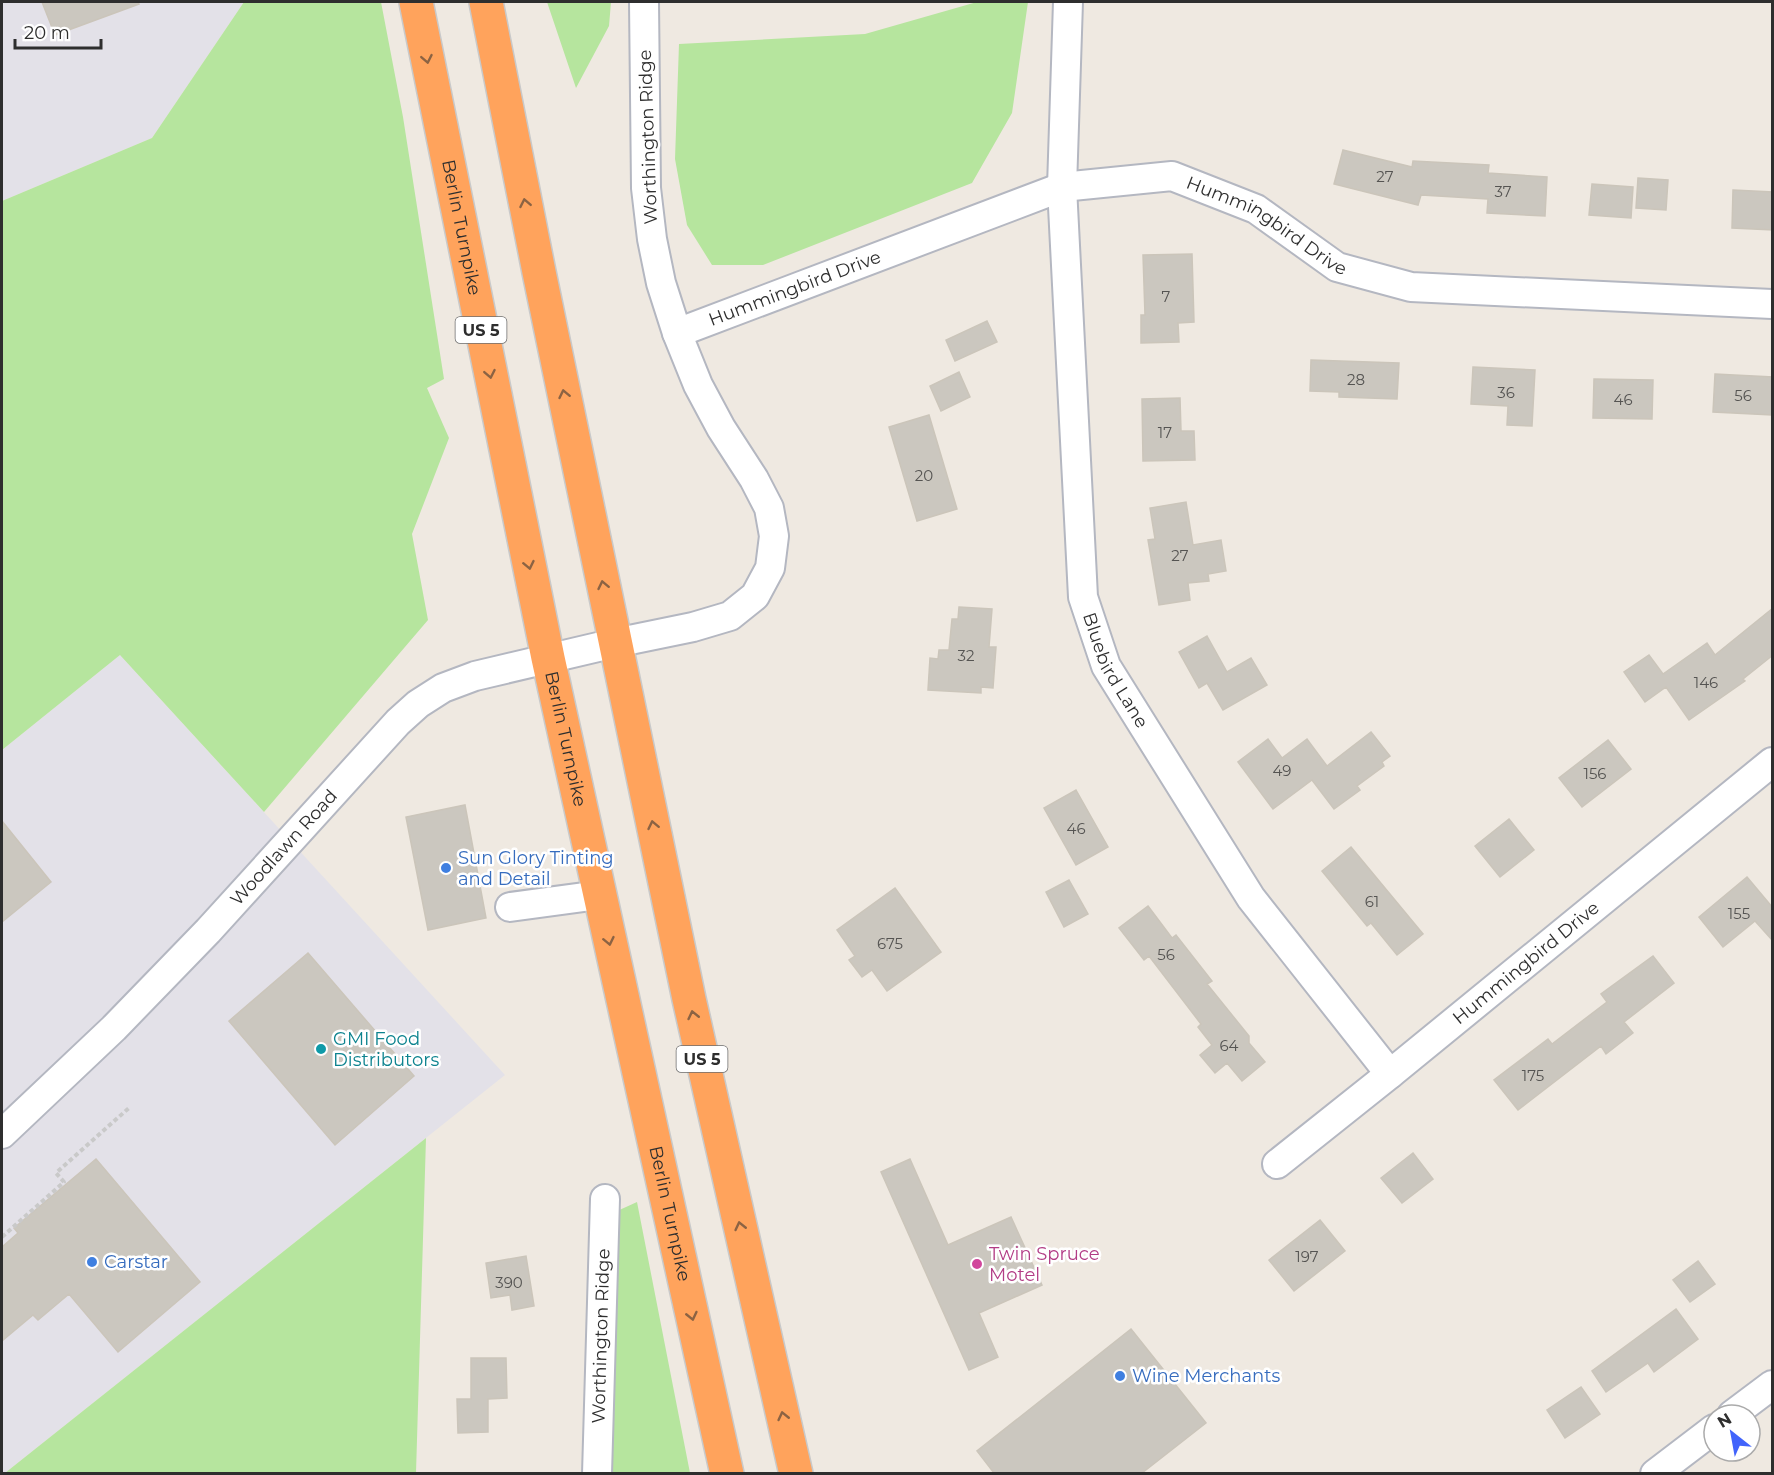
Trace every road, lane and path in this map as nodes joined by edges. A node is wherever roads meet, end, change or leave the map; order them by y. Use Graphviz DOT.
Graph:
graph roads {
  1 [pos="416,2"];
  2 [pos="486,2"];
  3 [pos="644,2"];
  4 [pos="1068,2"];
  5 [pos="1062,187"];
  6 [pos="1773,304"];
  7 [pos="677,333"];
  8 [pos="615,643"];
  9 [pos="548,658"];
  10 [pos="1773,762"];
  11 [pos="599,895"];
  12 [pos="510,907"];
  13 [pos="1390,1074"];
  14 [pos="130,1107"];
  15 [pos="2,1134"];
  16 [pos="1277,1164"];
  17 [pos="605,1199"];
  18 [pos="2,1237"];
  19 [pos="1773,1384"];
  20 [pos="1748,1403"];
  21 [pos="1702,1438"];
  22 [pos="597,1473"];
  23 [pos="727,1473"];
  24 [pos="796,1473"];
  25 [pos="1655,1473"];
  1 -- 9 [label="highway, Berlin Turnpike / US 5, one-way"];
  8 -- 2 [label="highway, US 5, one-way"];
  3 -- 7 [label="street, Worthington Ridge"];
  4 -- 5 [label="street, Bluebird Lane"];
  5 -- 6 [label="street, Hummingbird Drive"];
  5 -- 7 [label="street, Hummingbird Drive"];
  5 -- 13 [label="street, Bluebird Lane"];
  7 -- 8 [label="street, Worthington Ridge"];
  8 -- 9 [label="street, Woodlawn Road"];
  24 -- 8 [label="highway, US 5, one-way"];
  9 -- 11 [label="highway, Berlin Turnpike / US 5"];
  9 -- 15 [label="street, Woodlawn Road"];
  10 -- 13 [label="street, Hummingbird Drive"];
  11 -- 12 [label="street"];
  11 -- 23 [label="highway, Berlin Turnpike / US 5, one-way"];
  13 -- 16 [label="street, Hummingbird Drive"];
  14 -- 18 [label="path"];
  17 -- 22 [label="street, Worthington Ridge"];
  19 -- 20 [label="street"];
  21 -- 25 [label="street"];
}
